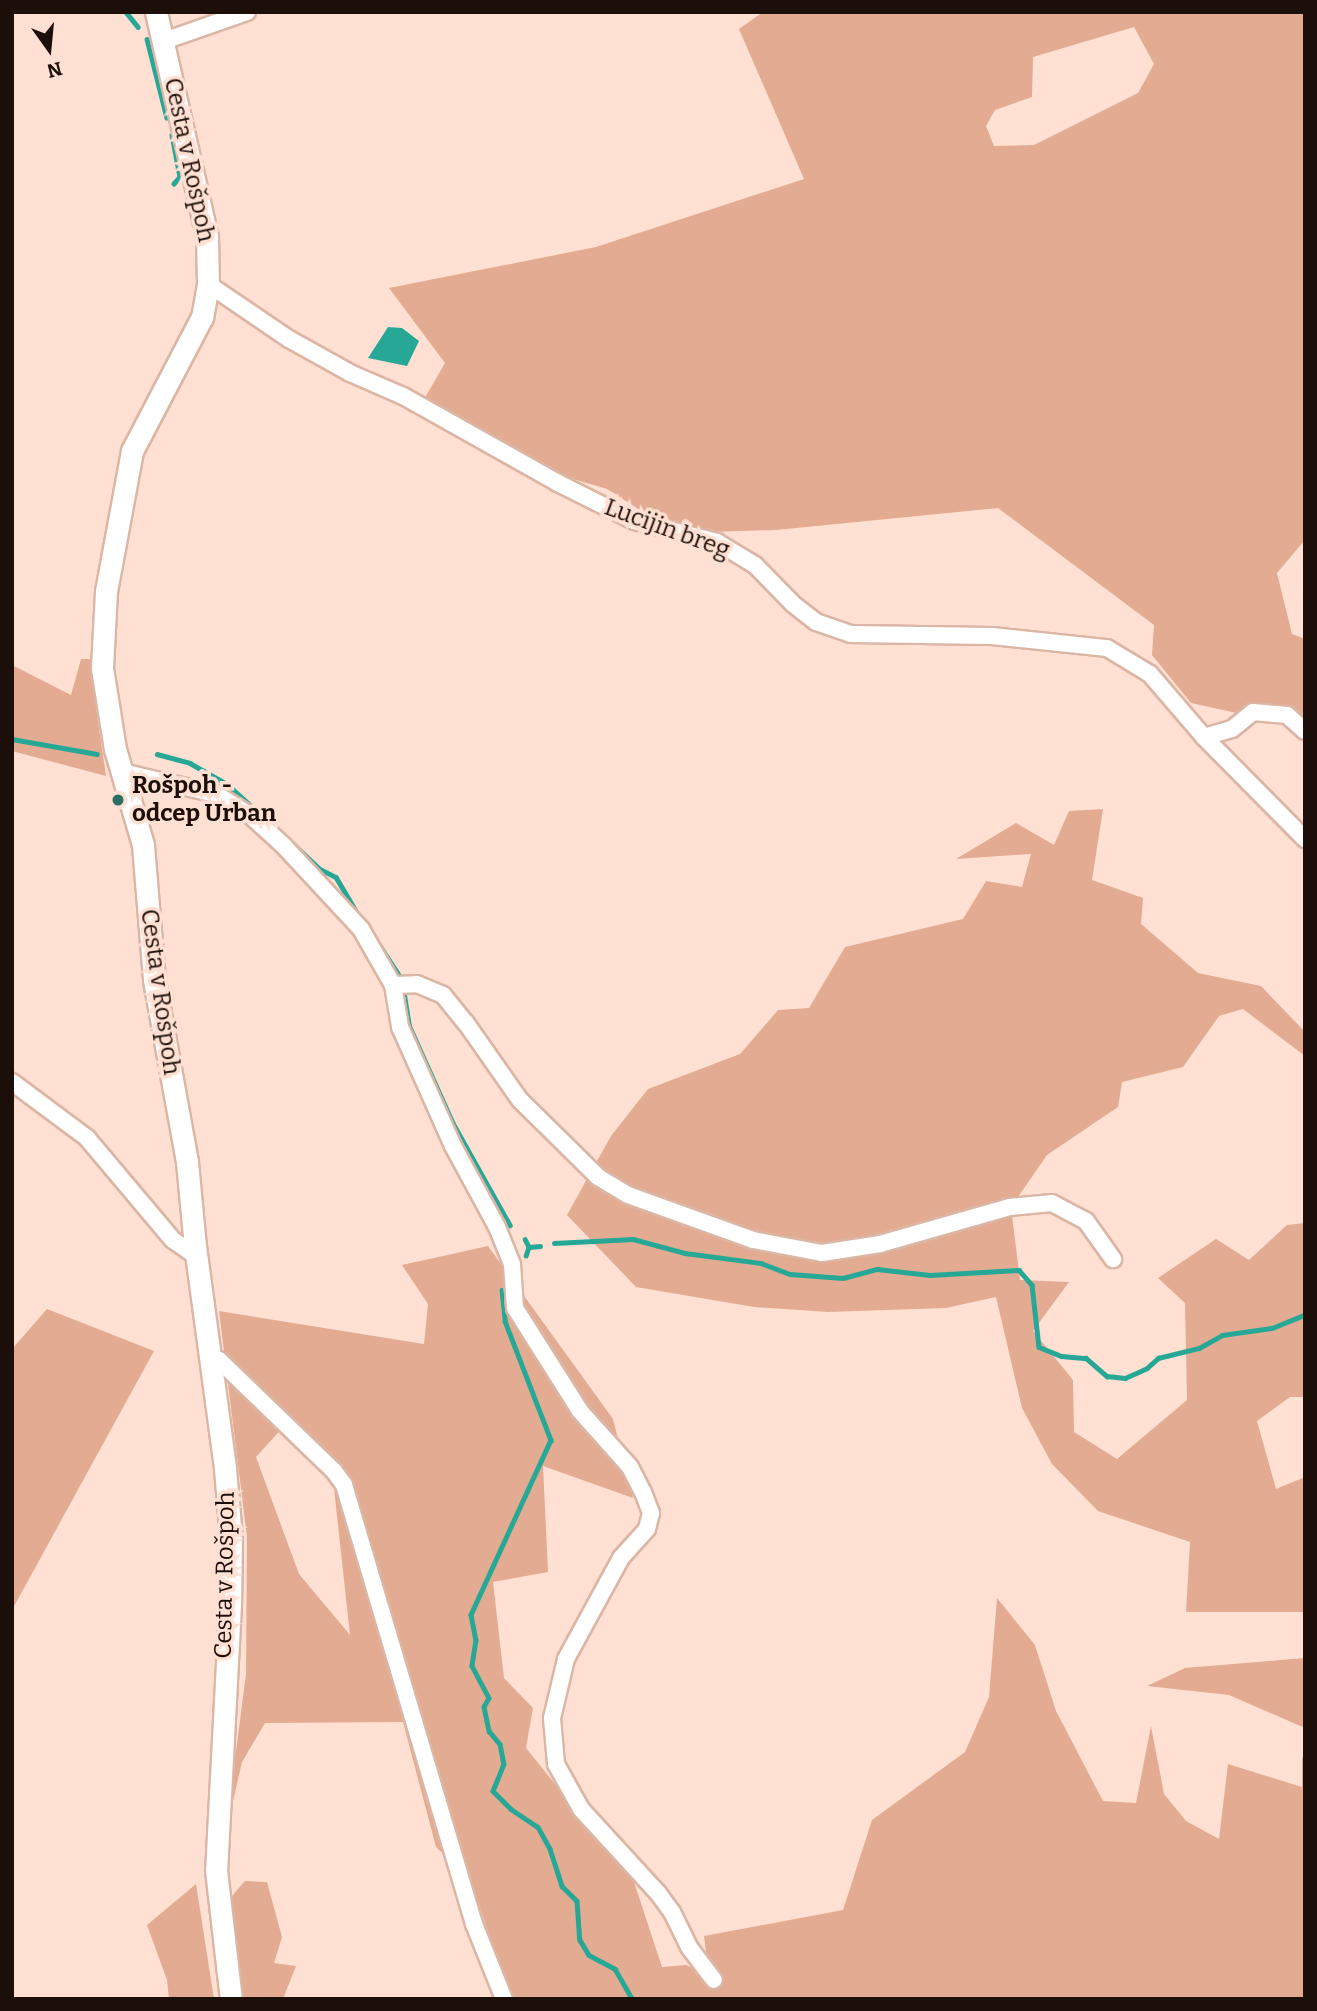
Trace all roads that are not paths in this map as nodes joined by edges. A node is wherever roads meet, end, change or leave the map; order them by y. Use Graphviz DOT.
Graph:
graph roads {
  1 [pos="156,12"];
  2 [pos="247,12"];
  3 [pos="164,41"];
  4 [pos="208,284"];
  5 [pos="1305,731"];
  6 [pos="1204,737"];
  7 [pos="122,772"];
  8 [pos="1305,839"];
  9 [pos="393,985"];
  10 [pos="12,1082"];
  11 [pos="196,1256"];
  12 [pos="1113,1259"];
  13 [pos="212,1359"];
  14 [pos="714,1980"];
  15 [pos="231,1999"];
  16 [pos="504,1999"];
  1 -- 3 [label="street, Cesta v Rošpoh"];
  2 -- 3 [label="street"];
  3 -- 4 [label="street, Cesta v Rošpoh"];
  4 -- 6 [label="street, Lucijin breg"];
  4 -- 7 [label="street, Cesta v Rošpoh"];
  5 -- 6 [label="street"];
  6 -- 8 [label="street, Lucijin breg"];
  7 -- 9 [label="street"];
  7 -- 11 [label="street, Cesta v Rošpoh"];
  9 -- 12 [label="street"];
  9 -- 14 [label="street"];
  10 -- 11 [label="street"];
  11 -- 13 [label="street, Cesta v Rošpoh"];
  13 -- 15 [label="street, Cesta v Rošpoh"];
  13 -- 16 [label="street"];
}
